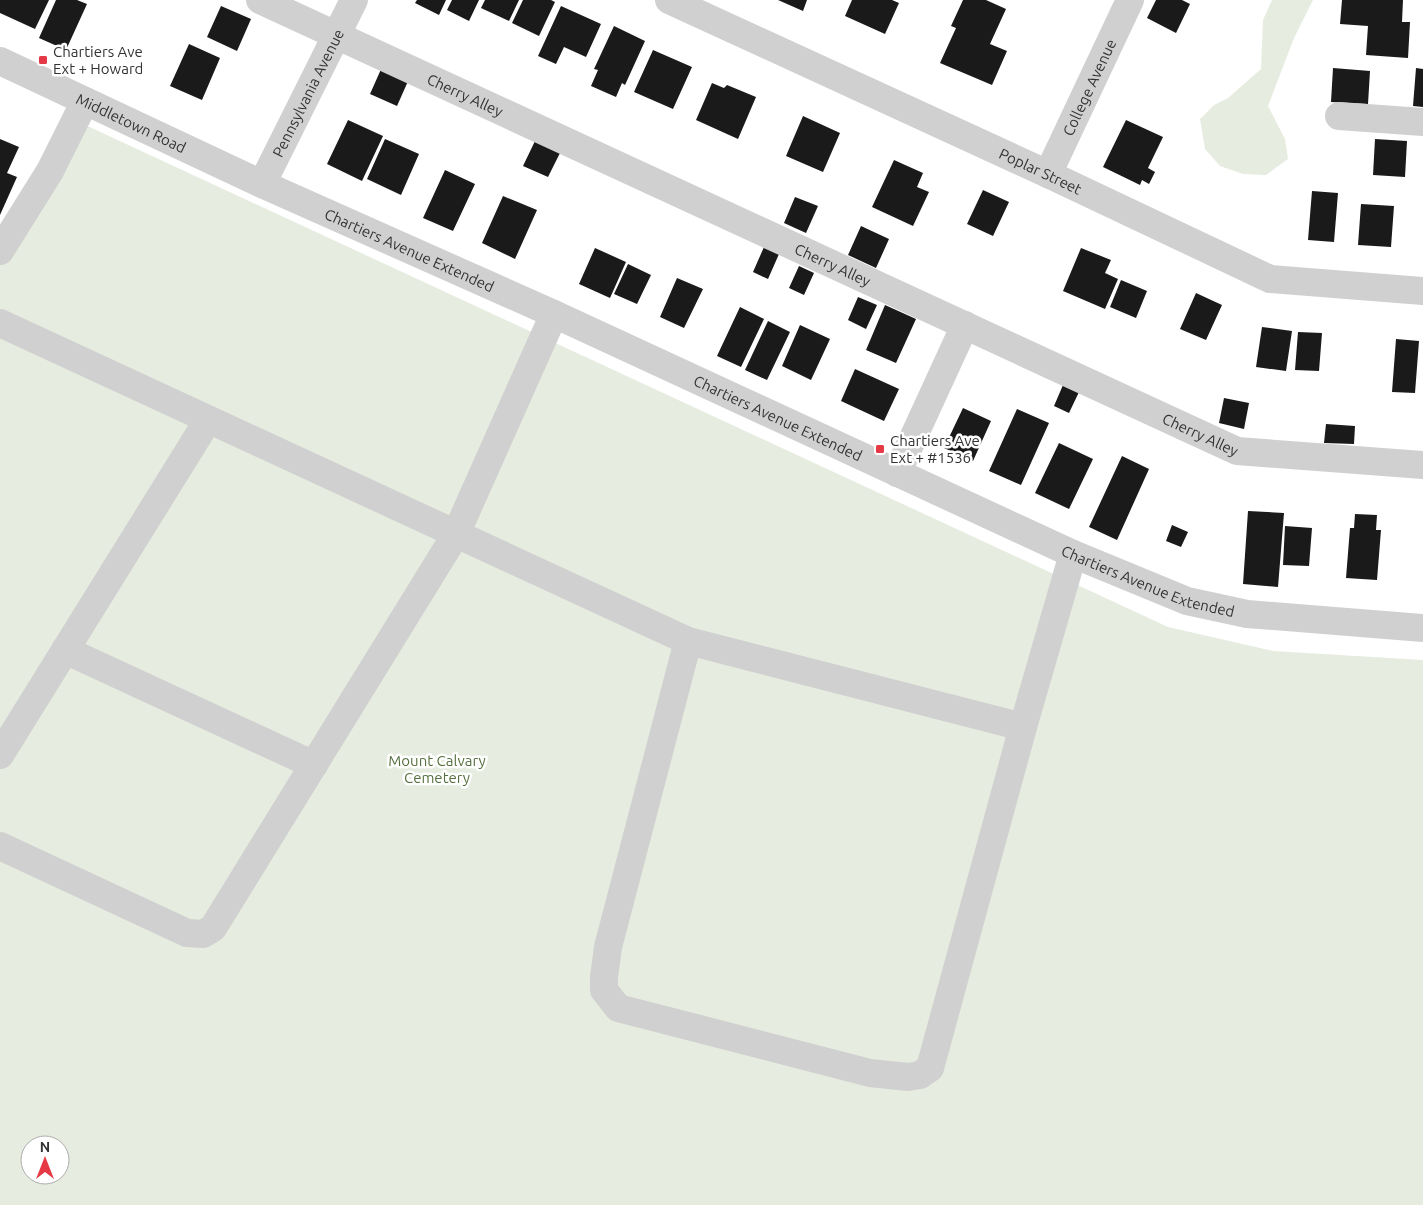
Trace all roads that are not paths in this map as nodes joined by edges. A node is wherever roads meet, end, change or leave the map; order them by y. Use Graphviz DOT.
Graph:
graph roads {
  1 [pos="260,0"];
  2 [pos="354,0"];
  3 [pos="669,0"];
  4 [pos="1130,0"];
  5 [pos="336,35"];
  6 [pos="0,61"];
  7 [pos="85,101"];
  8 [pos="1339,116"];
  9 [pos="1423,122"];
  10 [pos="1048,174"];
  11 [pos="262,184"];
  12 [pos="0,251"];
  13 [pos="1423,291"];
  14 [pos="554,314"];
  15 [pos="0,323"];
  16 [pos="965,325"];
  17 [pos="208,420"];
  18 [pos="1423,464"];
  19 [pos="897,473"];
  20 [pos="456,534"];
  21 [pos="1073,554"];
  22 [pos="1423,628"];
  23 [pos="688,641"];
  24 [pos="65,650"];
  25 [pos="1023,727"];
  26 [pos="0,755"];
  27 [pos="314,765"];
  28 [pos="0,846"];
  1 -- 5 [label="street, Cherry Alley"];
  2 -- 5 [label="street, Pennsylvania Avenue"];
  3 -- 10 [label="street, Poplar Street"];
  4 -- 10 [label="street, College Avenue"];
  5 -- 11 [label="street, Pennsylvania Avenue"];
  5 -- 16 [label="street, Cherry Alley"];
  6 -- 7 [label="street, Middletown Road"];
  7 -- 11 [label="street, Middletown Road"];
  7 -- 12 [label="street"];
  8 -- 9 [label="street"];
  10 -- 13 [label="street, Poplar Street"];
  11 -- 14 [label="street, Chartiers Avenue Extended"];
  14 -- 19 [label="street, Chartiers Avenue Extended"];
  14 -- 20 [label="street"];
  15 -- 17 [label="street"];
  16 -- 18 [label="street, Cherry Alley"];
  16 -- 19 [label="street"];
  17 -- 20 [label="street"];
  17 -- 24 [label="street"];
  19 -- 21 [label="street, Chartiers Avenue Extended"];
  20 -- 23 [label="street"];
  20 -- 27 [label="street"];
  21 -- 22 [label="street, Chartiers Avenue Extended"];
  21 -- 25 [label="street"];
  23 -- 25 [label="street"];
  23 -- 25 [label="street"];
  24 -- 26 [label="street"];
  24 -- 27 [label="street"];
  27 -- 28 [label="street"];
}
